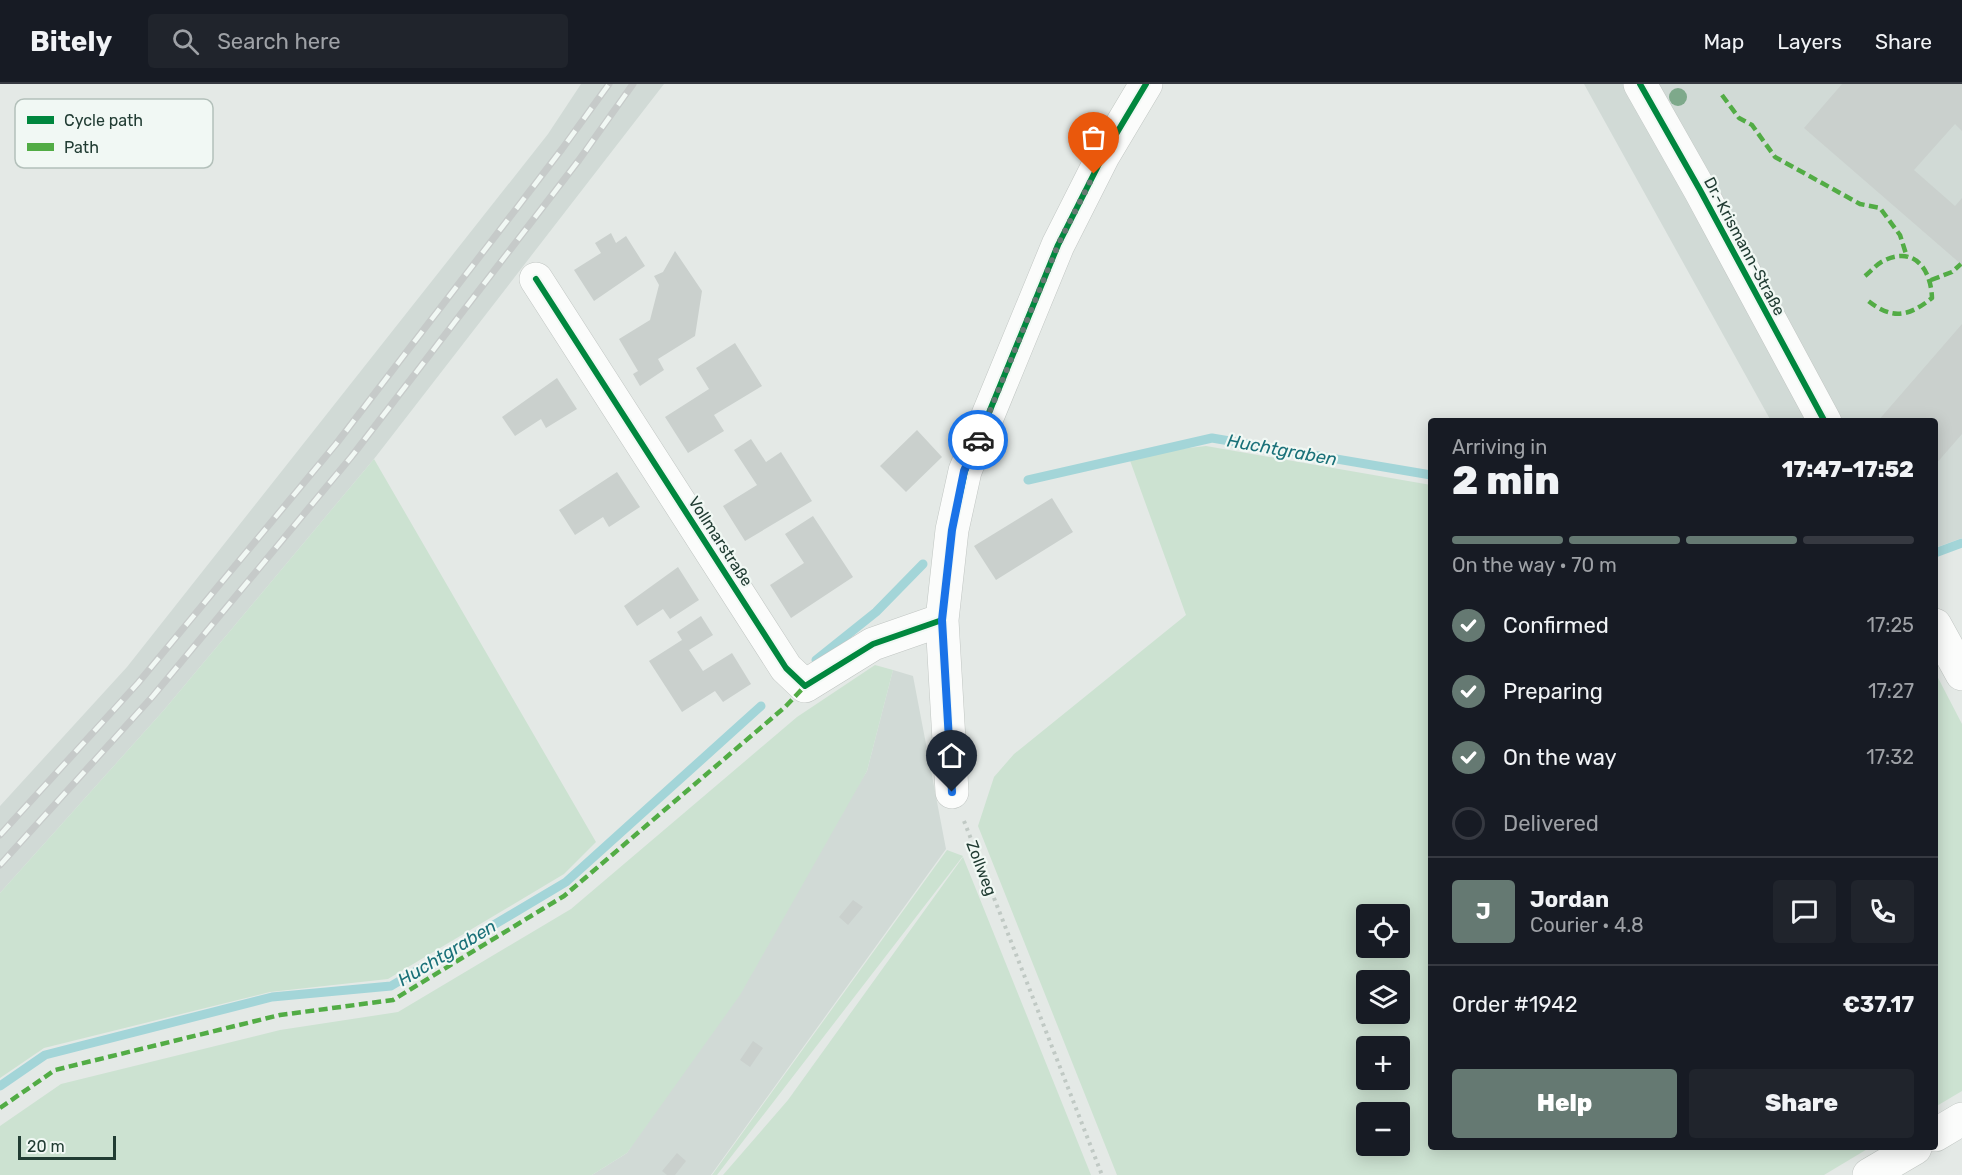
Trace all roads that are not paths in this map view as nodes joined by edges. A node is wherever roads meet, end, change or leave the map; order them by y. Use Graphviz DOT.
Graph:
graph roads {
  1 [pos="1146,84"];
  2 [pos="1640,84"];
  3 [pos="536,279"];
  4 [pos="1822,418"];
  5 [pos="942,620"];
  6 [pos="1938,630"];
  7 [pos="1962,674"];
  8 [pos="952,792"];
  9 [pos="1962,1119"];
  10 [pos="1938,1134"];
  11 [pos="1912,1150"];
  12 [pos="1869,1175"];
  1 -- 5 [label="street"];
  2 -- 4 [label="street, Dr.-Krismann-Straße"];
  3 -- 5 [label="street, Vollmarstraße"];
  5 -- 8 [label="street"];
  6 -- 7 [label="street"];
  9 -- 10 [label="street"];
  11 -- 12 [label="street"];
}
